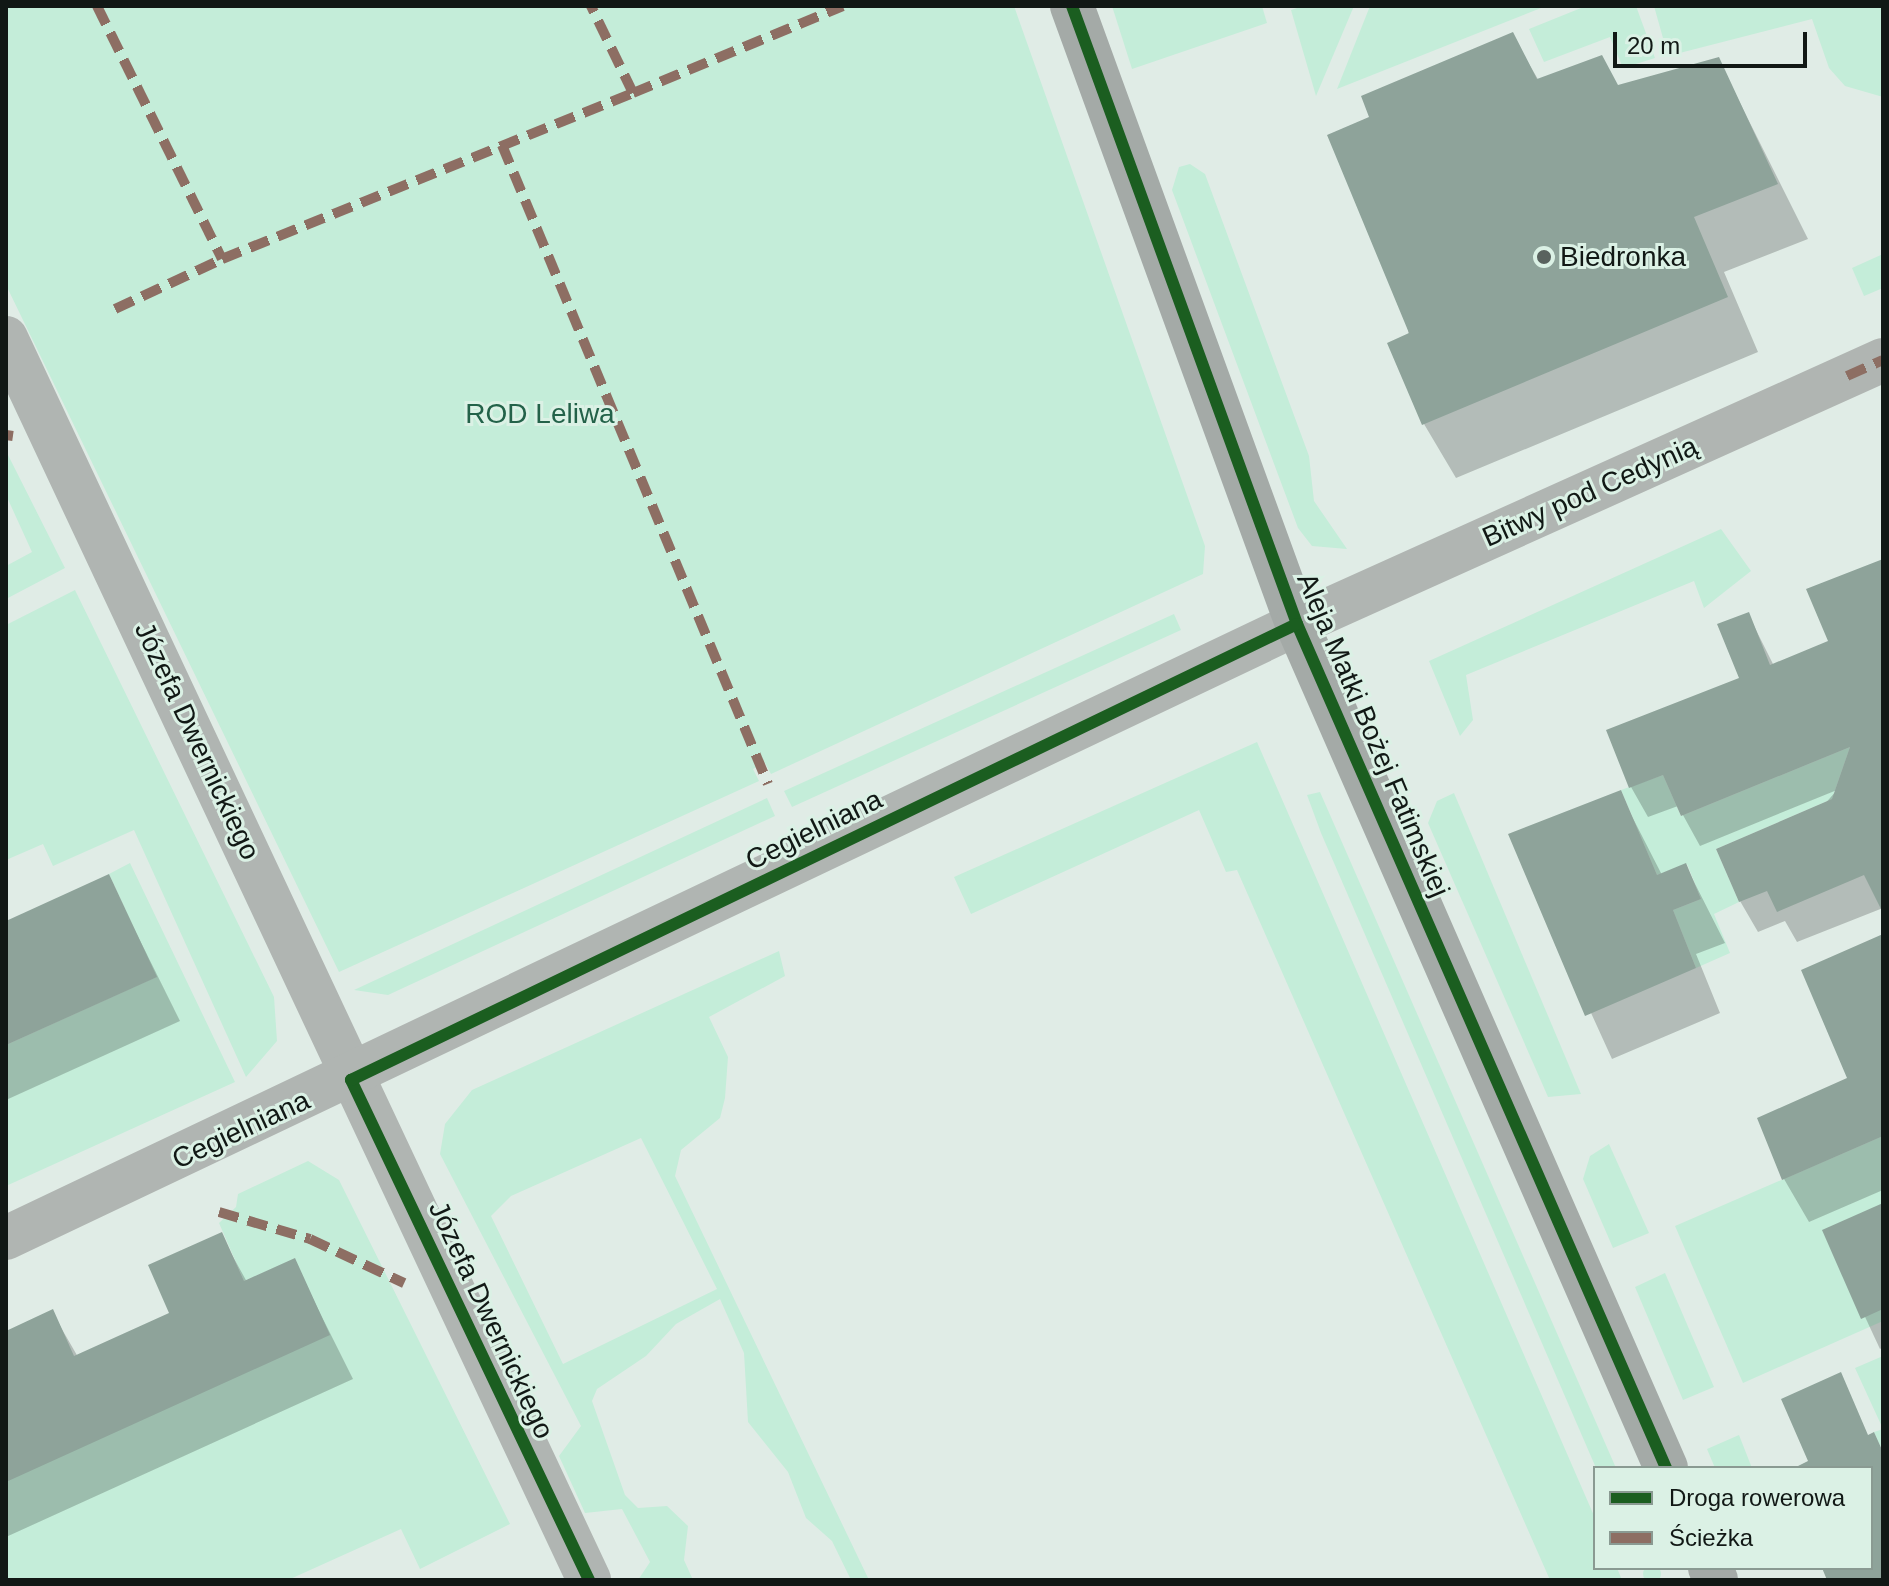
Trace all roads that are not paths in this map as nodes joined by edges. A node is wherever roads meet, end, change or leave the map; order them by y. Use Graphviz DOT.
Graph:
graph roads {
  1 [pos="1072,6"];
  2 [pos="6,338"];
  3 [pos="1883,360"];
  4 [pos="1297,624"];
  5 [pos="351,1080"];
  6 [pos="6,1238"];
  7 [pos="1665,1466"];
  8 [pos="589,1580"];
  1 -- 4 [label="street, Aleja Matki Bożej Fatimskiej"];
  2 -- 5 [label="street, Józefa Dwernickiego"];
  3 -- 4 [label="street, Bitwy pod Cedynią"];
  4 -- 5 [label="street, Cegielniana"];
  4 -- 7 [label="street, Aleja Matki Bożej Fatimskiej"];
  5 -- 6 [label="street, Cegielniana"];
  5 -- 8 [label="street, Józefa Dwernickiego"];
}
